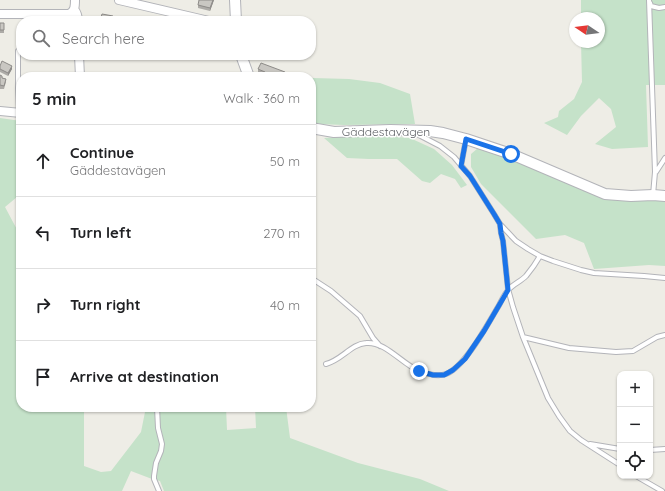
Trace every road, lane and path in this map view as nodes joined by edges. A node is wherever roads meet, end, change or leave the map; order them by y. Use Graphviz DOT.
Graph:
graph roads {
  1 [pos="75,0"];
  2 [pos="119,0"];
  3 [pos="235,0"];
  4 [pos="649,0"];
  5 [pos="135,2"];
  6 [pos="665,6"];
  7 [pos="74,9"];
  8 [pos="0,14"];
  9 [pos="78,16"];
  10 [pos="190,16"];
  11 [pos="236,16"];
  12 [pos="18,60"];
  13 [pos="79,60"];
  14 [pos="242,60"];
  15 [pos="18,72"];
  16 [pos="80,72"];
  17 [pos="245,72"];
  18 [pos="0,111"];
  19 [pos="16,113"];
  20 [pos="316,129"];
  21 [pos="408,130"];
  22 [pos="466,139"];
  23 [pos="665,158"];
  24 [pos="461,166"];
  25 [pos="655,172"];
  26 [pos="653,195"];
  27 [pos="665,196"];
  28 [pos="500,224"];
  29 [pos="540,256"];
  30 [pos="665,278"];
  31 [pos="316,281"];
  32 [pos="508,290"];
  33 [pos="665,334"];
  34 [pos="523,337"];
  35 [pos="380,346"];
  36 [pos="326,364"];
  37 [pos="157,412"];
  38 [pos="587,444"];
  39 [pos="617,449"];
  40 [pos="665,449"];
  41 [pos="653,450"];
  42 [pos="617,463"];
  43 [pos="641,479"];
  44 [pos="159,491"];
  45 [pos="662,491"];
  1 -- 7 [label="street"];
  2 -- 5 [label="street"];
  3 -- 11 [label="street"];
  4 -- 6 [label="lane"];
  4 -- 25 [label="lane"];
  5 -- 10 [label="street"];
  7 -- 8 [label="street"];
  7 -- 9 [label="street"];
  12 -- 15 [label="lane"];
  13 -- 16 [label="street"];
  14 -- 17 [label="street"];
  18 -- 19 [label="street"];
  20 -- 21 [label="street, Gäddestavägen"];
  21 -- 22 [label="street, Gäddestavägen"];
  21 -- 24 [label="lane"];
  22 -- 24 [label="lane"];
  22 -- 26 [label="street, Gäddestavägen"];
  23 -- 25 [label="lane"];
  24 -- 28 [label="lane"];
  25 -- 26 [label="lane"];
  26 -- 27 [label="street, Gäddestavägen"];
  28 -- 29 [label="lane"];
  28 -- 32 [label="lane"];
  29 -- 30 [label="lane"];
  29 -- 32 [label="lane"];
  31 -- 35 [label="lane"];
  32 -- 34 [label="lane"];
  32 -- 35 [label="lane"];
  33 -- 34 [label="lane"];
  34 -- 38 [label="lane"];
  35 -- 36 [label="lane"];
  37 -- 44 [label="lane"];
  38 -- 39 [label="lane"];
  38 -- 42 [label="lane"];
  40 -- 41 [label="lane"];
  43 -- 45 [label="lane"];
}
